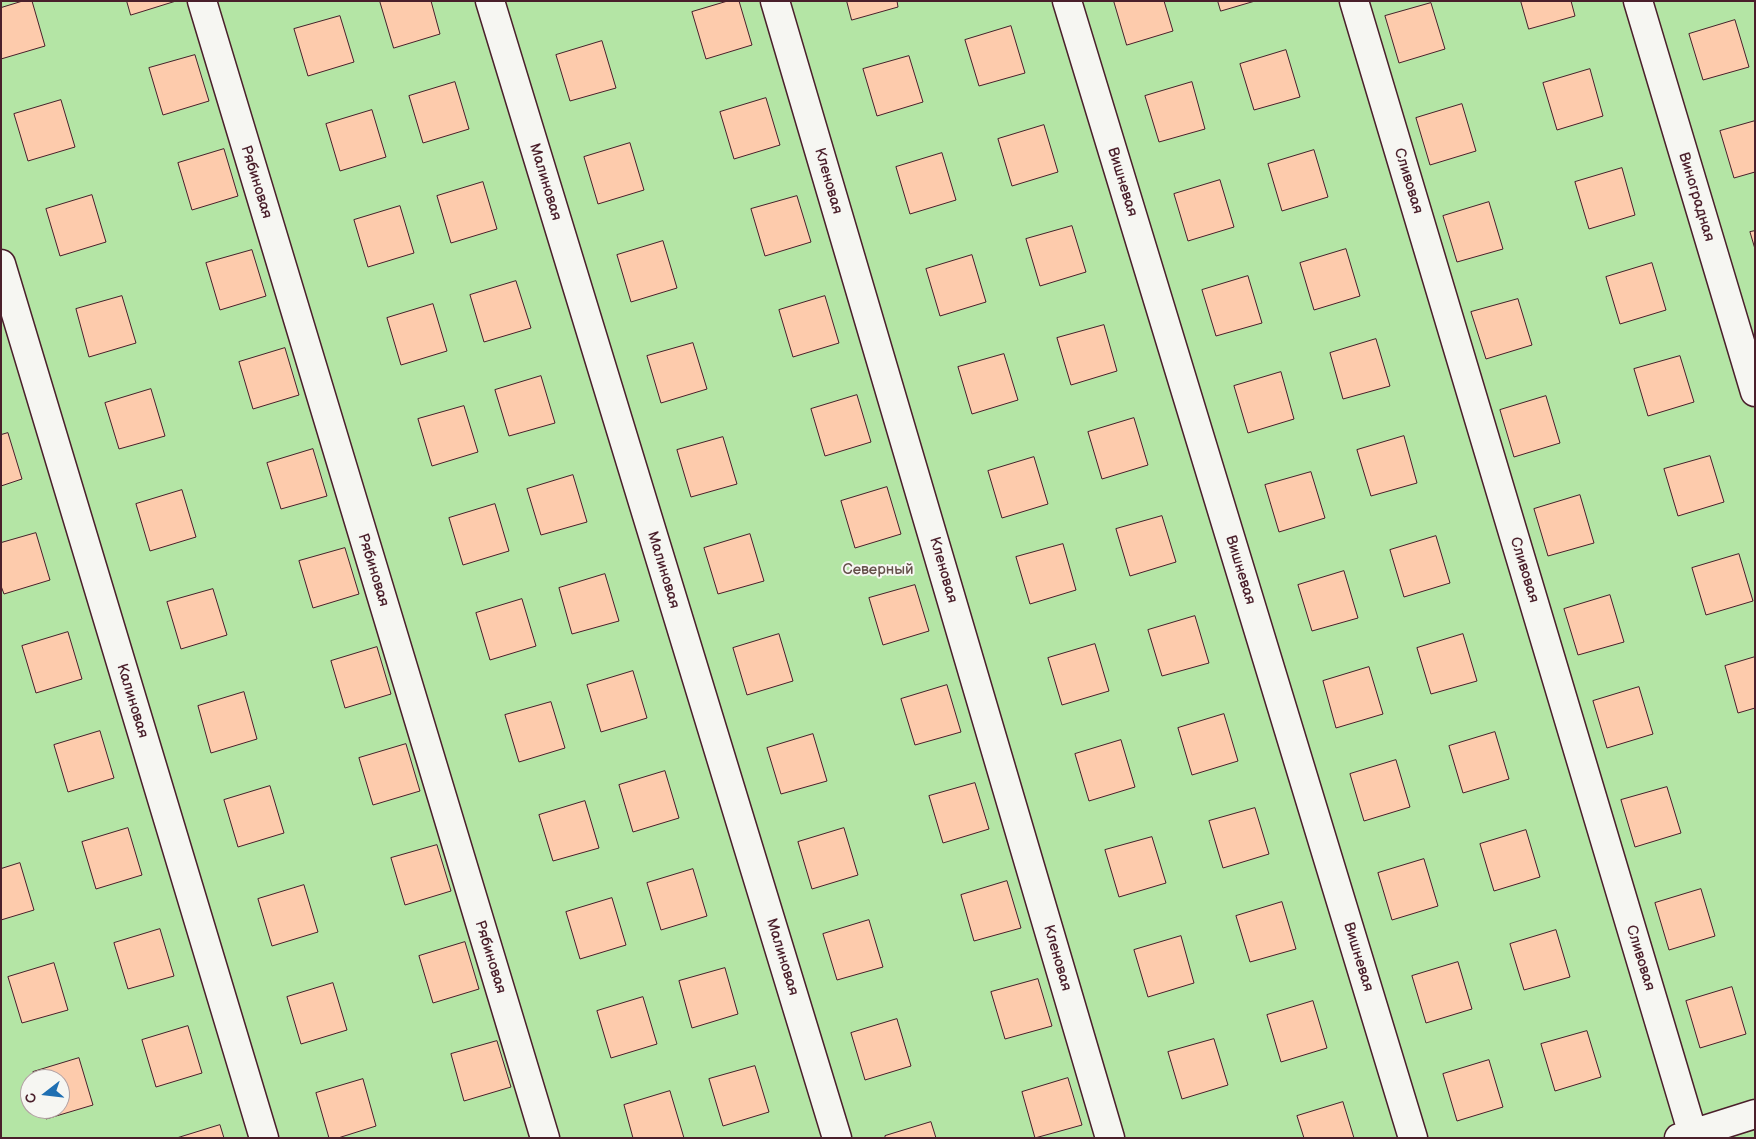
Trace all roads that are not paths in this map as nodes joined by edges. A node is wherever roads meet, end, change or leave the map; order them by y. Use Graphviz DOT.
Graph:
graph roads {
  1 [pos="202,1"];
  2 [pos="490,1"];
  3 [pos="775,1"];
  4 [pos="1066,1"];
  5 [pos="1354,1"];
  6 [pos="1638,1"];
  7 [pos="1,264"];
  8 [pos="1755,392"];
  9 [pos="1755,1114"];
  10 [pos="1689,1136"];
  11 [pos="264,1138"];
  12 [pos="545,1138"];
  13 [pos="837,1138"];
  14 [pos="1110,1138"];
  15 [pos="1413,1138"];
  1 -- 12 [label="street, Рябиновая"];
  2 -- 13 [label="street, Малиновая"];
  3 -- 14 [label="street, Кленовая"];
  4 -- 15 [label="street, Вишневая"];
  5 -- 10 [label="street, Сливовая"];
  6 -- 8 [label="street, Виноградная"];
  7 -- 11 [label="street, Калиновая"];
  9 -- 10 [label="street"];
}
